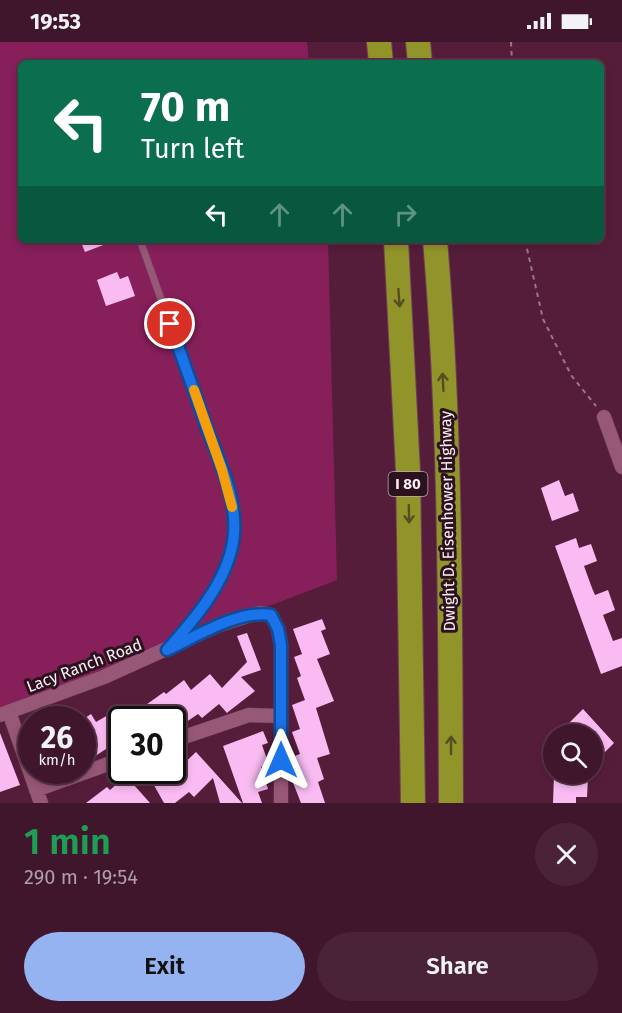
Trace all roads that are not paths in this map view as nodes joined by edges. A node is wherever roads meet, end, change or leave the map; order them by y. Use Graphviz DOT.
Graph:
graph roads {
  1 [pos="379,42"];
  2 [pos="418,42"];
  3 [pos="381,60"];
  4 [pos="420,60"];
  5 [pos="141,243"];
  6 [pos="396,243"];
  7 [pos="435,243"];
  8 [pos="604,417"];
  9 [pos="622,467"];
  10 [pos="167,650"];
  11 [pos="5,713"];
  12 [pos="281,716"];
  13 [pos="186,736"];
  14 [pos="108,765"];
  15 [pos="38,797"];
  16 [pos="281,803"];
  17 [pos="413,803"];
  18 [pos="451,803"];
  1 -- 3 [label="highway"];
  2 -- 4 [label="highway"];
  5 -- 10 [label="lane, Lacy Ranch Road"];
  6 -- 17 [label="highway, I 80, one-way"];
  18 -- 7 [label="highway, Dwight D. Eisenhower Highway / I 80, one-way"];
  8 -- 9 [label="street"];
  10 -- 11 [label="street, Lacy Ranch Road"];
  10 -- 12 [label="street"];
  11 -- 15 [label="street"];
  12 -- 13 [label="street"];
  12 -- 16 [label="street"];
  14 -- 15 [label="street"];
}
